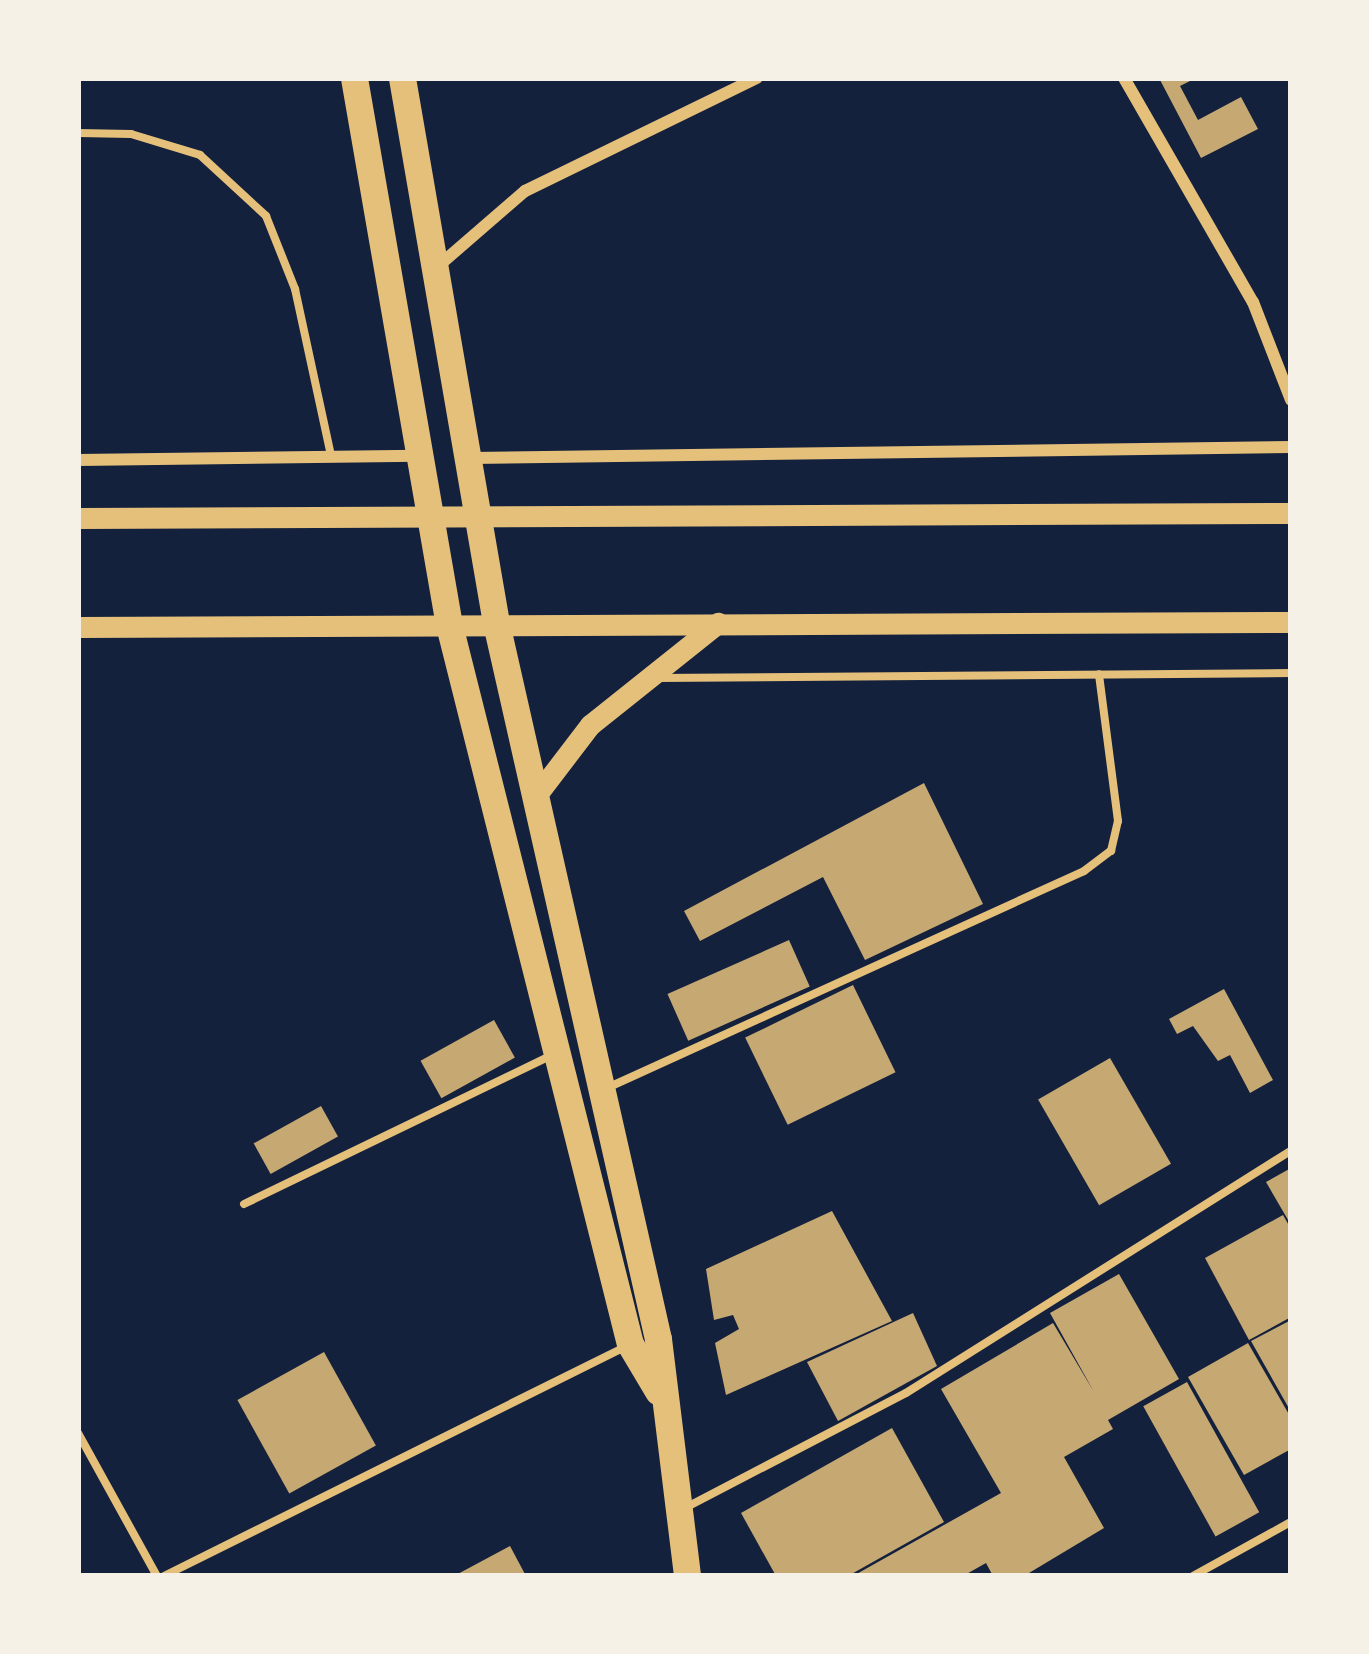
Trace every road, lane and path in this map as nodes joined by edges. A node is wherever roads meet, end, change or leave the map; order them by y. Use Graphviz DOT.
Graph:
graph roads {
  1 [pos="354,78"];
  2 [pos="402,78"];
  3 [pos="758,78"];
  4 [pos="1124,78"];
  5 [pos="78,133"];
  6 [pos="436,268"];
  7 [pos="1291,400"];
  8 [pos="1291,447"];
  9 [pos="418,457"];
  10 [pos="331,458"];
  11 [pos="468,458"];
  12 [pos="78,460"];
  13 [pos="478,512"];
  14 [pos="428,513"];
  15 [pos="1291,513"];
  16 [pos="78,518"];
  17 [pos="1291,622"];
  18 [pos="496,623"];
  19 [pos="718,623"];
  20 [pos="449,625"];
  21 [pos="78,627"];
  22 [pos="1099,674"];
  23 [pos="1291,674"];
  24 [pos="640,680"];
  25 [pos="535,797"];
  26 [pos="559,1052"];
  27 [pos="601,1091"];
  28 [pos="1291,1150"];
  29 [pos="244,1204"];
  30 [pos="629,1344"];
  31 [pos="659,1392"];
  32 [pos="78,1433"];
  33 [pos="676,1511"];
  34 [pos="1291,1522"];
  35 [pos="161,1576"];
  36 [pos="687,1576"];
  37 [pos="1193,1576"];
  1 -- 9 [label="main road"];
  2 -- 6 [label="main road"];
  3 -- 6 [label="street"];
  4 -- 7 [label="street"];
  5 -- 10 [label="lane"];
  6 -- 11 [label="main road"];
  8 -- 11 [label="street"];
  9 -- 10 [label="street"];
  9 -- 14 [label="main road"];
  10 -- 12 [label="street"];
  11 -- 13 [label="main road"];
  13 -- 14 [label="street"];
  13 -- 15 [label="street"];
  13 -- 18 [label="main road"];
  14 -- 16 [label="street"];
  14 -- 20 [label="main road"];
  17 -- 19 [label="street"];
  18 -- 19 [label="street"];
  18 -- 20 [label="street"];
  18 -- 25 [label="main road"];
  19 -- 24 [label="street"];
  20 -- 21 [label="street"];
  20 -- 26 [label="main road"];
  22 -- 23 [label="lane"];
  22 -- 24 [label="lane"];
  22 -- 27 [label="lane"];
  24 -- 25 [label="street"];
  25 -- 27 [label="main road"];
  26 -- 29 [label="lane"];
  26 -- 30 [label="main road"];
  27 -- 31 [label="main road"];
  28 -- 33 [label="lane"];
  30 -- 31 [label="main road"];
  30 -- 35 [label="lane"];
  31 -- 33 [label="main road"];
  32 -- 35 [label="lane"];
  33 -- 36 [label="main road"];
  34 -- 37 [label="lane"];
}
